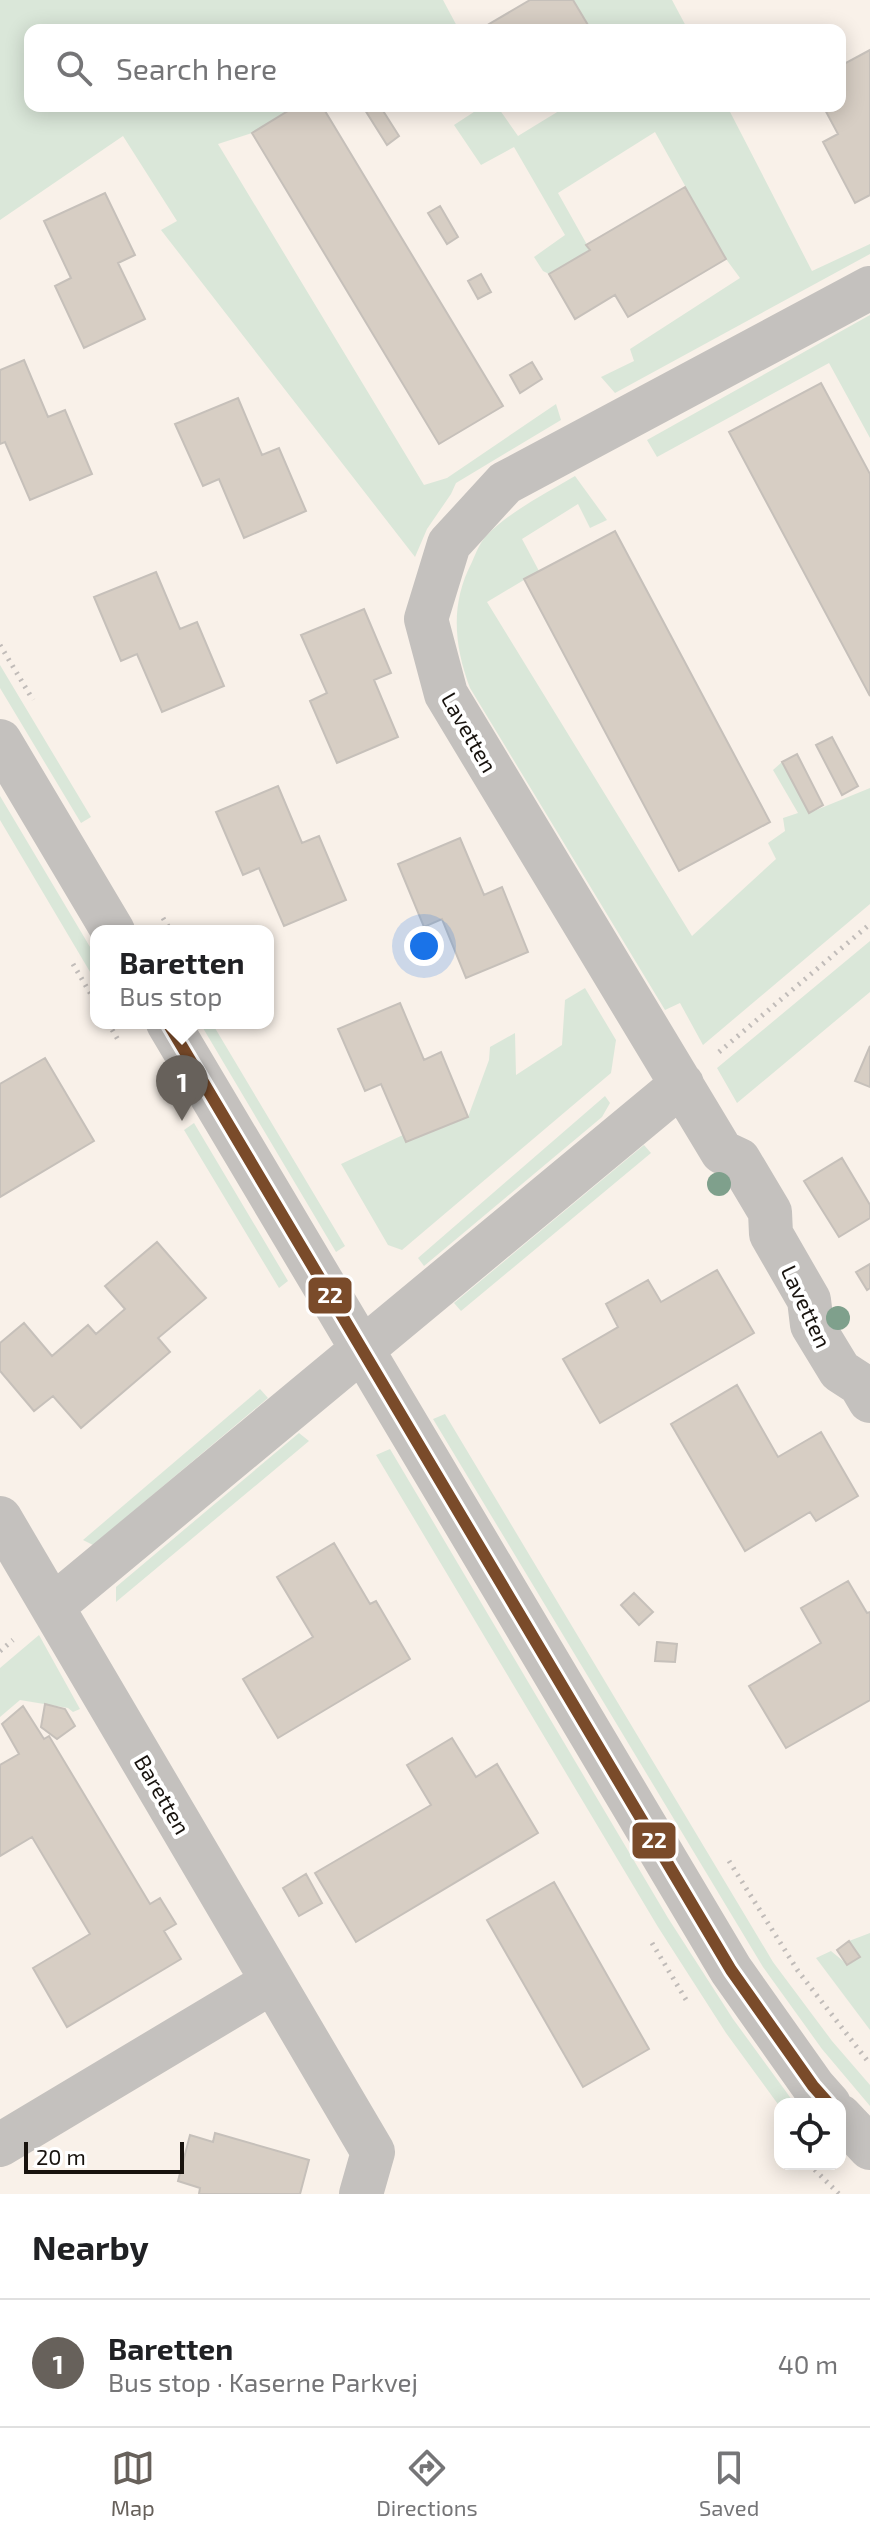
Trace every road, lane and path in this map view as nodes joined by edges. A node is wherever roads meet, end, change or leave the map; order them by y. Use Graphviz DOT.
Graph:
graph roads {
  1 [pos="870,288"];
  2 [pos="0,741"];
  3 [pos="870,924"];
  4 [pos="109,925"];
  5 [pos="172,1029"];
  6 [pos="682,1084"];
  7 [pos="363,1351"];
  8 [pos="870,1401"];
  9 [pos="0,1518"];
  10 [pos="53,1606"];
  11 [pos="272,1982"];
  12 [pos="824,2098"];
  13 [pos="846,2122"];
  14 [pos="0,2145"];
  15 [pos="870,2148"];
  16 [pos="815,2170"];
  17 [pos="361,2194"];
  18 [pos="839,2194"];
  1 -- 6 [label="street, Lavetten"];
  2 -- 4 [label="street"];
  3 -- 6 [label="path"];
  5 -- 7 [label="street"];
  6 -- 7 [label="street"];
  6 -- 8 [label="street, Lavetten"];
  7 -- 10 [label="street"];
  7 -- 12 [label="street"];
  9 -- 10 [label="street, Baretten"];
  10 -- 11 [label="street, Baretten"];
  11 -- 14 [label="street"];
  11 -- 17 [label="street, Baretten"];
  13 -- 15 [label="street"];
  16 -- 18 [label="path"];
}
